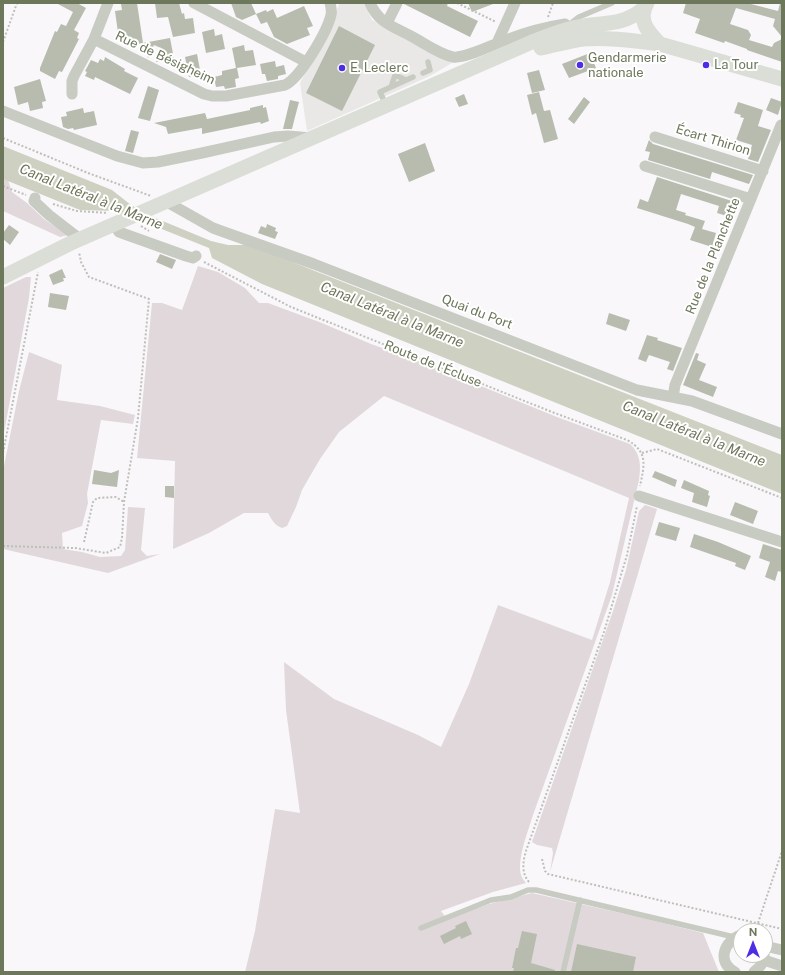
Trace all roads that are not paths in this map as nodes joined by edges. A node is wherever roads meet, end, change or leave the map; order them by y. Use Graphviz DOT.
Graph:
graph roads {
  1 [pos="108,3"];
  2 [pos="194,3"];
  3 [pos="330,3"];
  4 [pos="370,3"];
  5 [pos="397,3"];
  6 [pos="515,3"];
  7 [pos="612,3"];
  8 [pos="645,6"];
  9 [pos="622,21"];
  10 [pos="387,24"];
  11 [pos="568,27"];
  12 [pos="619,39"];
  13 [pos="94,40"];
  14 [pos="660,44"];
  15 [pos="502,48"];
  16 [pos="306,62"];
  17 [pos="428,62"];
  18 [pos="423,73"];
  19 [pos="413,77"];
  20 [pos="406,80"];
  21 [pos="782,80"];
  22 [pos="391,87"];
  23 [pos="72,94"];
  24 [pos="387,106"];
  25 [pos="3,110"];
  26 [pos="782,125"];
  27 [pos="655,137"];
  28 [pos="313,138"];
  29 [pos="645,166"];
  30 [pos="763,171"];
  31 [pos="35,198"];
  32 [pos="751,199"];
  33 [pos="167,202"];
  34 [pos="113,219"];
  35 [pos="80,239"];
  36 [pos="196,256"];
  37 [pos="3,277"];
  38 [pos="673,397"];
  39 [pos="782,434"];
  40 [pos="639,496"];
  41 [pos="782,542"];
  42 [pos="580,900"];
  43 [pos="421,928"];
  44 [pos="733,935"];
  45 [pos="733,939"];
  46 [pos="773,962"];
  47 [pos="762,963"];
  48 [pos="782,966"];
  49 [pos="563,972"];
  50 [pos="735,972"];
  51 [pos="754,972"];
  1 -- 13 [label="street, Rue de Bésigheim"];
  2 -- 16 [label="street"];
  3 -- 16 [label="street, Rue de Bésigheim"];
  4 -- 10 [label="street"];
  5 -- 10 [label="street"];
  6 -- 15 [label="street"];
  7 -- 11 [label="lane"];
  8 -- 9 [label="main road"];
  8 -- 14 [label="main road"];
  9 -- 11 [label="main road"];
  9 -- 12 [label="main road"];
  10 -- 15 [label="street"];
  11 -- 15 [label="main road"];
  11 -- 15 [label="street"];
  12 -- 14 [label="main road"];
  12 -- 15 [label="main road"];
  13 -- 16 [label="street, Rue de Bésigheim"];
  13 -- 23 [label="street"];
  14 -- 21 [label="main road"];
  15 -- 24 [label="main road"];
  17 -- 18 [label="lane"];
  19 -- 20 [label="lane"];
  20 -- 22 [label="lane"];
  20 -- 22 [label="lane"];
  22 -- 24 [label="lane"];
  24 -- 28 [label="main road"];
  25 -- 28 [label="street"];
  26 -- 30 [label="street, Rue de la Planchette"];
  27 -- 30 [label="street, Écart Thirion"];
  28 -- 33 [label="main road"];
  29 -- 32 [label="street"];
  30 -- 32 [label="street, Rue de la Planchette"];
  31 -- 35 [label="street"];
  32 -- 38 [label="street, Rue de la Planchette"];
  33 -- 34 [label="main road"];
  33 -- 38 [label="street, Quai du Port"];
  34 -- 35 [label="main road"];
  34 -- 36 [label="street"];
  35 -- 37 [label="main road"];
  38 -- 39 [label="street, Quai du Port"];
  40 -- 41 [label="street"];
  42 -- 43 [label="lane"];
  42 -- 44 [label="lane"];
  42 -- 49 [label="lane"];
  45 -- 50 [label="street"];
  46 -- 48 [label="street"];
  47 -- 51 [label="street"];
}
